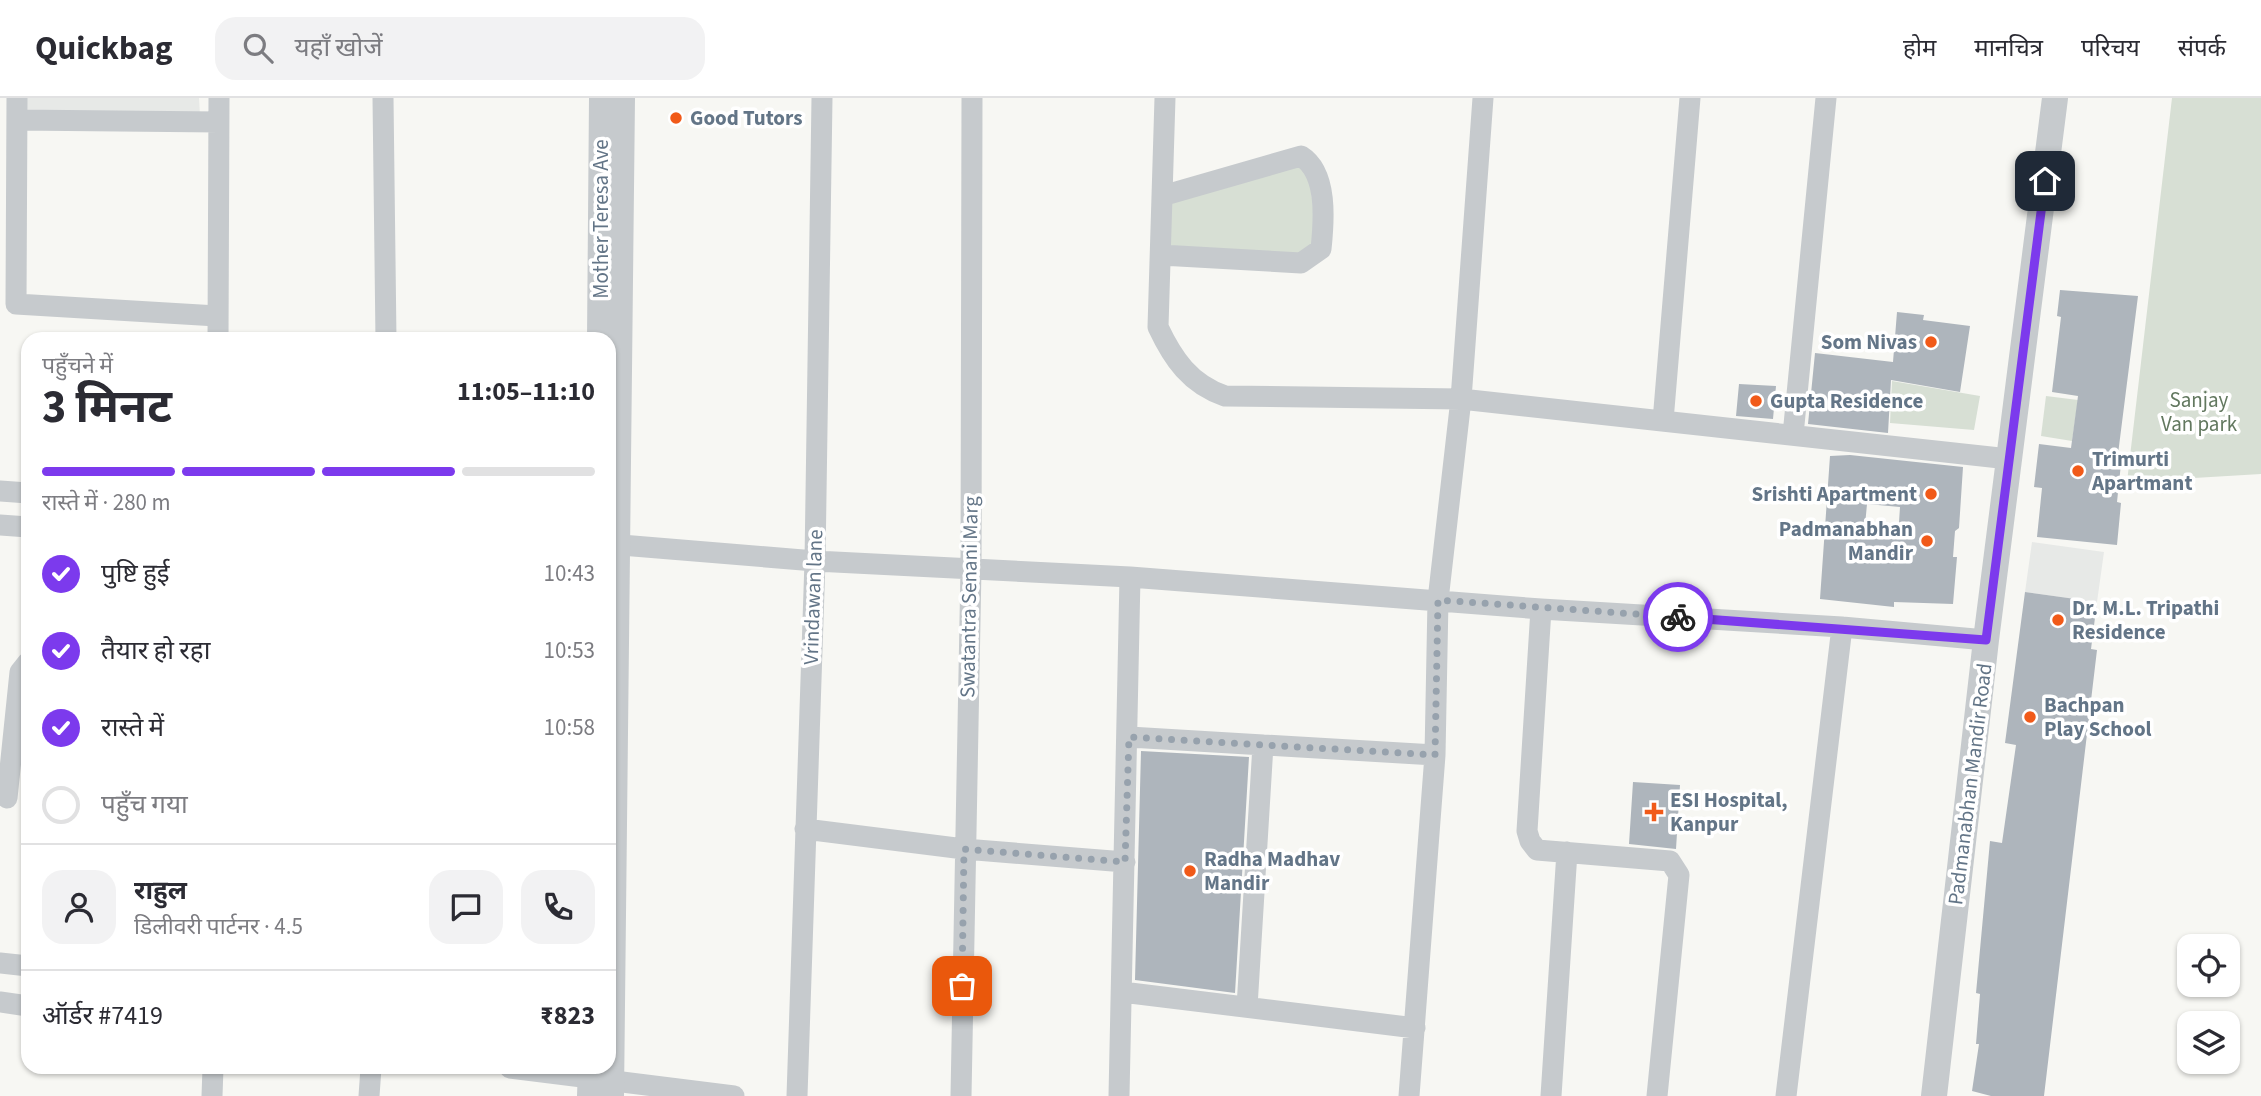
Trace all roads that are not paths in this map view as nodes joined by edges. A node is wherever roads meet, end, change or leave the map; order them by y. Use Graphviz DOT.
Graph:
graph roads {
  1 [pos="17,98"];
  2 [pos="219,98"];
  3 [pos="383,98"];
  4 [pos="602,98"];
  5 [pos="622,98"];
  6 [pos="822,98"];
  7 [pos="972,98"];
  8 [pos="1165,98"];
  9 [pos="1483,98"];
  10 [pos="1690,98"];
  11 [pos="1826,98"];
  12 [pos="2055,98"];
  13 [pos="17,120"];
  14 [pos="219,122"];
  15 [pos="1162,196"];
  16 [pos="1161,255"];
  17 [pos="8,303"];
  18 [pos="218,316"];
  19 [pos="218,332"];
  20 [pos="386,332"];
  21 [pos="600,332"];
  22 [pos="616,395"];
  23 [pos="1461,399"];
  24 [pos="1663,421"];
  25 [pos="1793,435"];
  26 [pos="2009,459"];
  27 [pos="0,491"];
  28 [pos="21,492"];
  29 [pos="0,525"];
  30 [pos="21,526"];
  31 [pos="616,544"];
  32 [pos="815,561"];
  33 [pos="971,568"];
  34 [pos="1130,577"];
  35 [pos="1438,600"];
  36 [pos="1541,609"];
  37 [pos="1842,627"];
  38 [pos="1986,640"];
  39 [pos="21,671"];
  40 [pos="1129,737"];
  41 [pos="1263,745"];
  42 [pos="1435,755"];
  43 [pos="12,797"];
  44 [pos="805,829"];
  45 [pos="964,849"];
  46 [pos="1567,852"];
  47 [pos="1125,862"];
  48 [pos="0,963"];
  49 [pos="21,965"];
  50 [pos="1122,992"];
  51 [pos="0,1002"];
  52 [pos="21,1005"];
  53 [pos="1247,1007"];
  54 [pos="1415,1028"];
  55 [pos="214,1074"];
  56 [pos="371,1074"];
  57 [pos="543,1074"];
  58 [pos="599,1084"];
  59 [pos="212,1096"];
  60 [pos="369,1096"];
  61 [pos="734,1096"];
  62 [pos="797,1096"];
  63 [pos="961,1096"];
  64 [pos="1119,1096"];
  65 [pos="1409,1096"];
  66 [pos="1551,1096"];
  67 [pos="1657,1096"];
  68 [pos="1786,1096"];
  69 [pos="1934,1096"];
  1 -- 13 [label="street"];
  2 -- 14 [label="street"];
  3 -- 20 [label="street"];
  4 -- 21 [label="street, Mother Teresa Ave"];
  5 -- 22 [label="street"];
  6 -- 32 [label="street, Vrindawan lane"];
  7 -- 33 [label="street, Swatantra Senani Marg"];
  8 -- 15 [label="street"];
  9 -- 23 [label="street"];
  10 -- 24 [label="street"];
  11 -- 25 [label="street"];
  12 -- 26 [label="street, Padmanabhan Mandir Road"];
  13 -- 14 [label="street"];
  13 -- 17 [label="street"];
  14 -- 18 [label="street"];
  15 -- 16 [label="street"];
  15 -- 16 [label="street"];
  16 -- 23 [label="street"];
  17 -- 18 [label="street"];
  18 -- 19 [label="street"];
  23 -- 24 [label="street"];
  23 -- 35 [label="street"];
  24 -- 25 [label="street"];
  25 -- 26 [label="street"];
  26 -- 38 [label="street, Padmanabhan Mandir Road"];
  27 -- 28 [label="street"];
  29 -- 30 [label="street"];
  31 -- 32 [label="street"];
  32 -- 33 [label="street"];
  32 -- 44 [label="street, Vrindawan lane"];
  33 -- 34 [label="street"];
  33 -- 45 [label="street, Swatantra Senani Marg"];
  34 -- 35 [label="street"];
  34 -- 40 [label="street"];
  35 -- 36 [label="street"];
  35 -- 42 [label="street"];
  36 -- 37 [label="street"];
  36 -- 46 [label="street"];
  37 -- 38 [label="street"];
  37 -- 68 [label="street"];
  38 -- 69 [label="street, Padmanabhan Mandir Road"];
  39 -- 43 [label="street"];
  40 -- 41 [label="street"];
  40 -- 47 [label="street"];
  41 -- 42 [label="street"];
  41 -- 53 [label="street"];
  42 -- 54 [label="street"];
  44 -- 45 [label="street"];
  44 -- 62 [label="street, Vrindawan lane"];
  45 -- 47 [label="street"];
  45 -- 63 [label="street, Swatantra Senani Marg"];
  46 -- 66 [label="street"];
  46 -- 67 [label="street"];
  47 -- 50 [label="street"];
  48 -- 49 [label="street"];
  50 -- 53 [label="street"];
  50 -- 64 [label="street"];
  51 -- 52 [label="street"];
  53 -- 54 [label="street"];
  54 -- 65 [label="street"];
  55 -- 59 [label="street"];
  56 -- 60 [label="street"];
  57 -- 58 [label="street"];
  58 -- 61 [label="street"];
}
